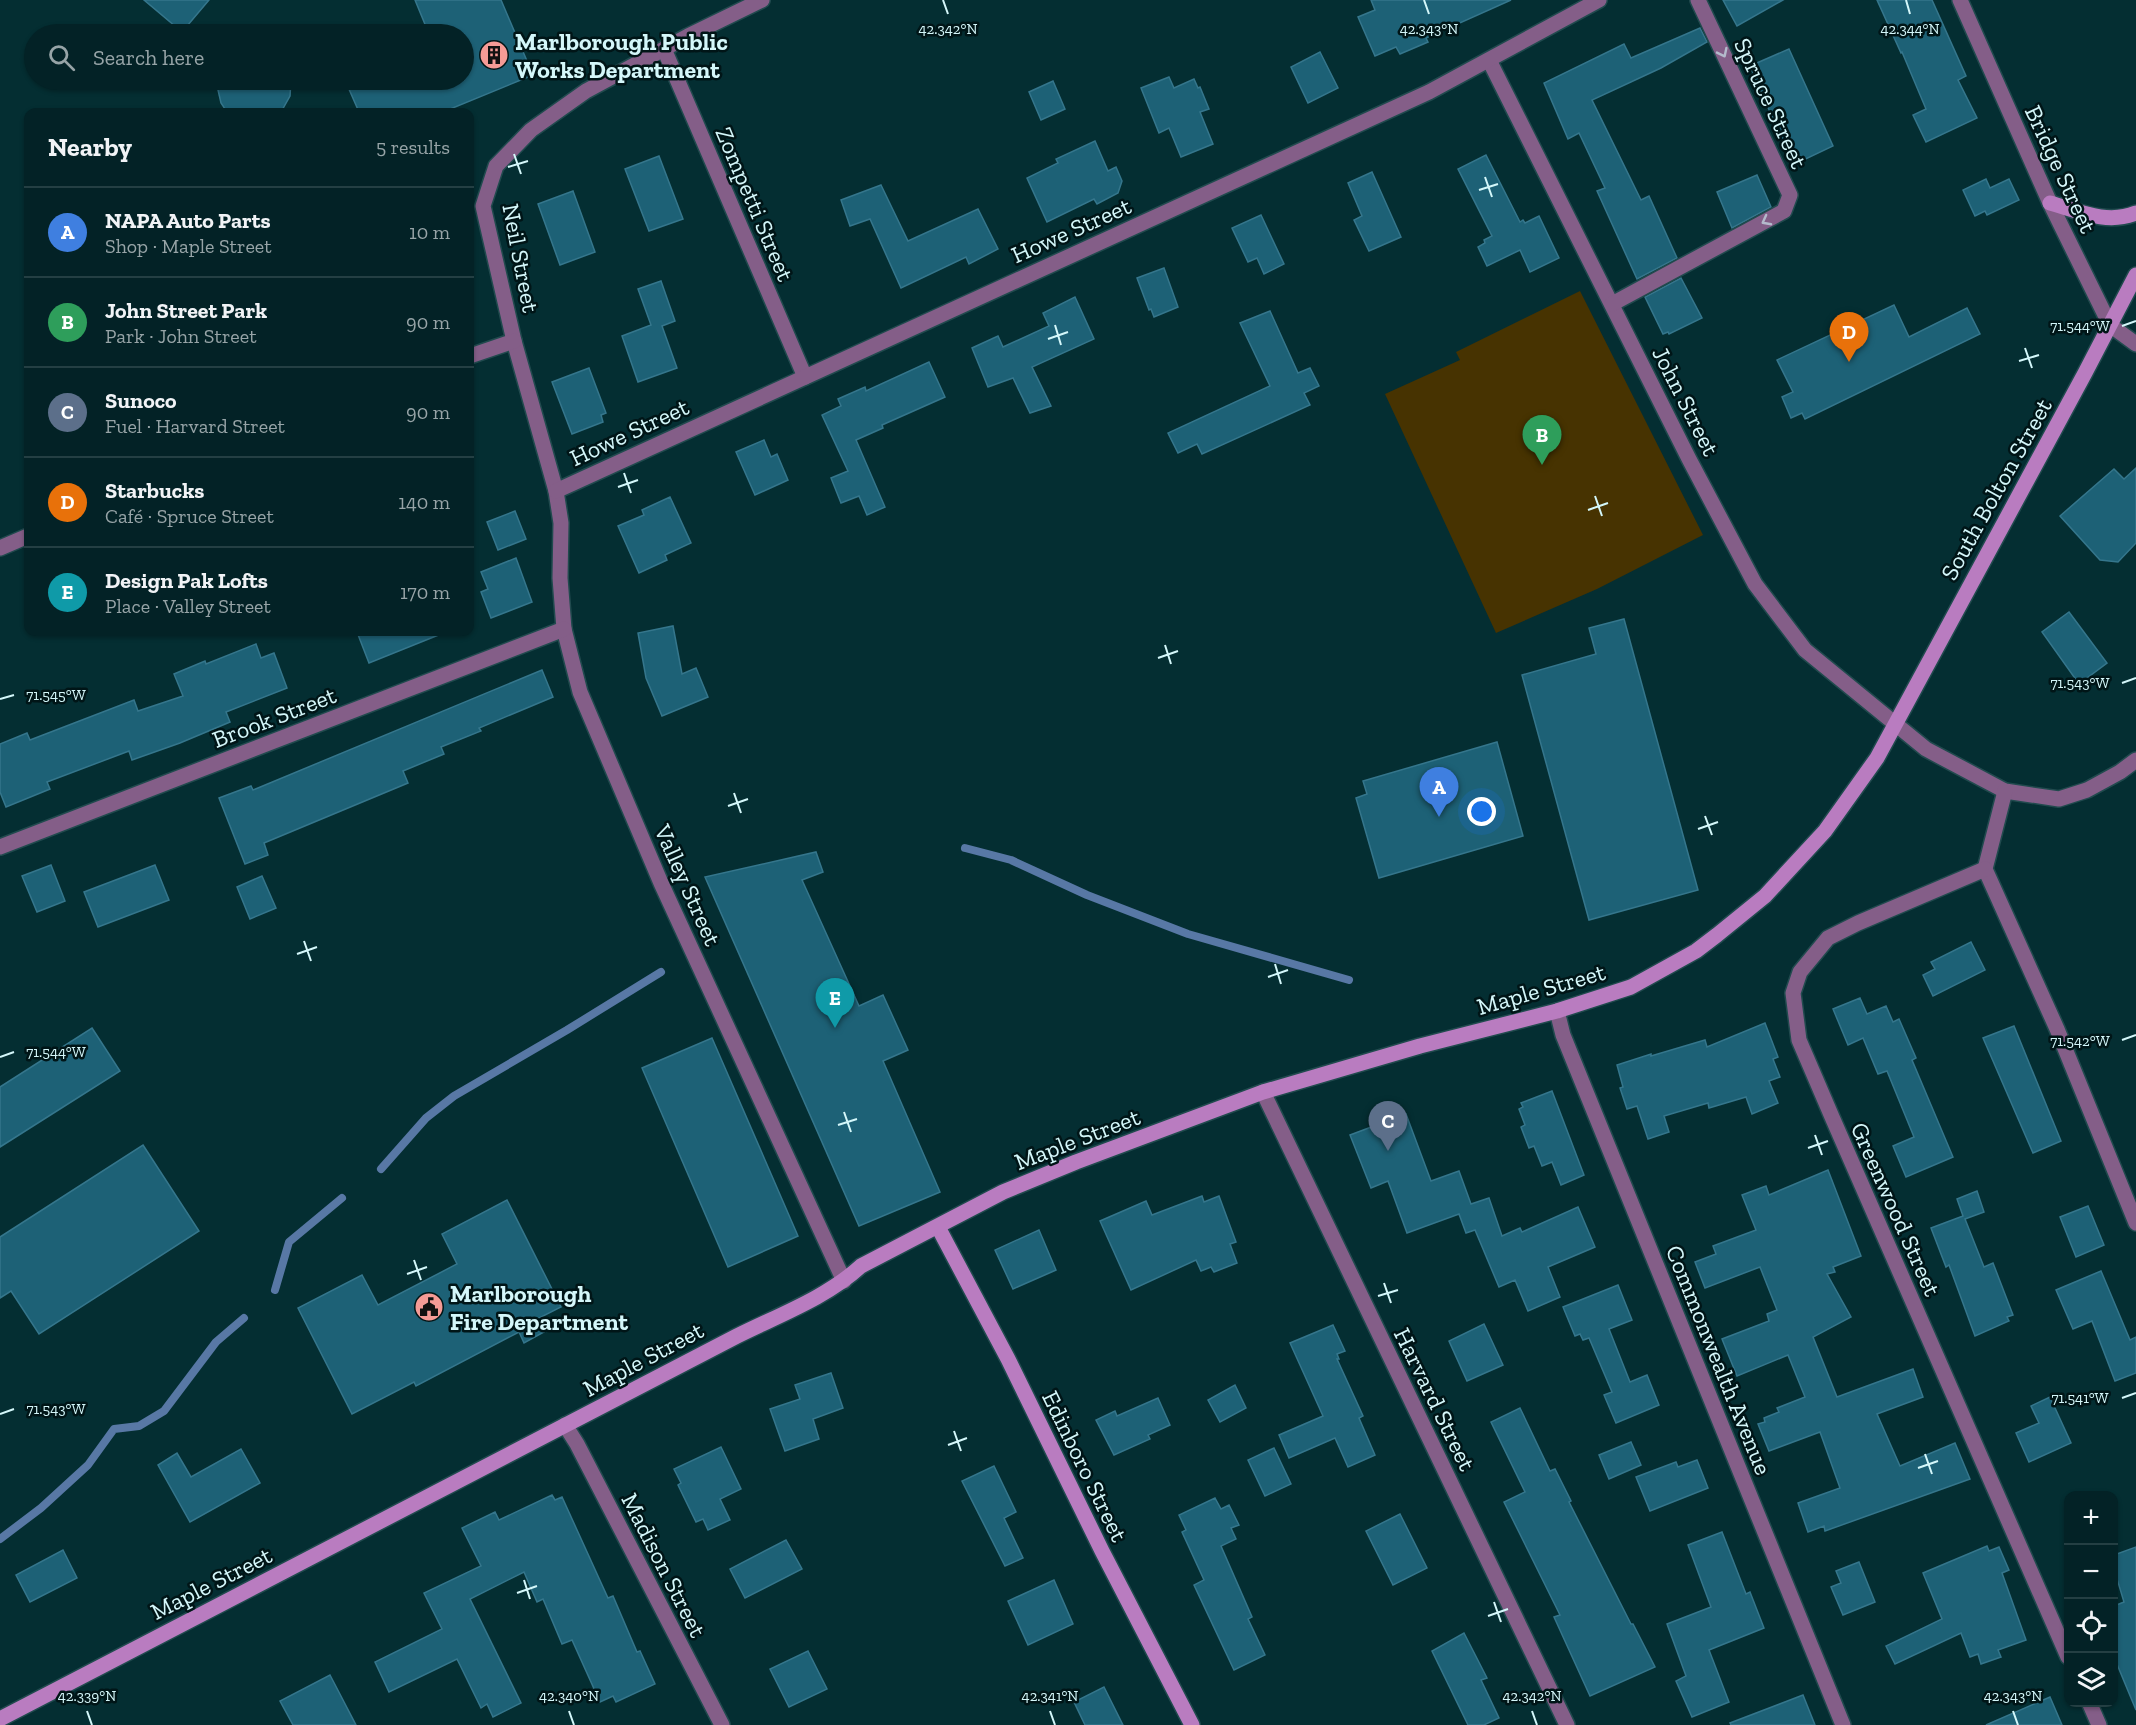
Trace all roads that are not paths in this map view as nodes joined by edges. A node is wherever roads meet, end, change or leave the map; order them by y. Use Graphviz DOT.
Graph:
graph roads {
  1 [pos="762,0"];
  2 [pos="1599,0"];
  3 [pos="1698,0"];
  4 [pos="1960,0"];
  5 [pos="1575,6"];
  6 [pos="664,49"];
  7 [pos="1489,60"];
  8 [pos="2050,203"];
  9 [pos="2136,213"];
  10 [pos="2136,275"];
  11 [pos="1611,304"];
  12 [pos="2110,325"];
  13 [pos="514,341"];
  14 [pos="2136,344"];
  15 [pos="474,355"];
  16 [pos="805,377"];
  17 [pos="556,490"];
  18 [pos="24,538"];
  19 [pos="0,548"];
  20 [pos="564,629"];
  21 [pos="1894,724"];
  22 [pos="2136,760"];
  23 [pos="2005,791"];
  24 [pos="0,847"];
  25 [pos="1985,869"];
  26 [pos="1557,1011"];
  27 [pos="1263,1092"];
  28 [pos="2136,1222"];
  29 [pos="939,1227"];
  30 [pos="844,1281"];
  31 [pos="565,1425"];
  32 [pos="2066,1653"];
  33 [pos="2091,1707"];
  34 [pos="0,1719"];
  35 [pos="722,1725"];
  36 [pos="1192,1725"];
  37 [pos="1567,1725"];
  38 [pos="1843,1725"];
  39 [pos="2099,1725"];
  1 -- 6 [label="street, Neil Street"];
  2 -- 5 [label="street, Howe Street"];
  3 -- 11 [label="street, Spruce Street, one-way"];
  4 -- 8 [label="street, Bridge Street"];
  5 -- 7 [label="street, Howe Street"];
  6 -- 13 [label="street, Neil Street"];
  6 -- 16 [label="street, Zompetti Street"];
  7 -- 11 [label="street, John Street"];
  7 -- 16 [label="street, Howe Street"];
  8 -- 9 [label="main road"];
  8 -- 12 [label="street, Bridge Street"];
  10 -- 12 [label="main road, South Bolton Street"];
  11 -- 21 [label="street, John Street"];
  12 -- 14 [label="street, Bridge Street"];
  12 -- 21 [label="main road, South Bolton Street"];
  13 -- 15 [label="street"];
  13 -- 17 [label="street, Neil Street"];
  16 -- 17 [label="street, Howe Street"];
  17 -- 20 [label="street, Valley Street"];
  18 -- 19 [label="street"];
  20 -- 24 [label="street, Brook Street"];
  20 -- 30 [label="street, Valley Street"];
  21 -- 23 [label="street"];
  21 -- 26 [label="main road, Maple Street"];
  22 -- 23 [label="street"];
  23 -- 25 [label="street"];
  25 -- 28 [label="street"];
  25 -- 32 [label="street, Greenwood Street"];
  26 -- 27 [label="main road, Maple Street"];
  26 -- 38 [label="street, Commonwealth Avenue"];
  27 -- 29 [label="main road, Maple Street"];
  27 -- 37 [label="street, Harvard Street"];
  29 -- 30 [label="main road, Maple Street"];
  29 -- 36 [label="main road, Edinboro Street"];
  30 -- 31 [label="main road, Maple Street"];
  31 -- 34 [label="main road, Maple Street"];
  31 -- 35 [label="street, Madison Street"];
  33 -- 39 [label="street"];
}
